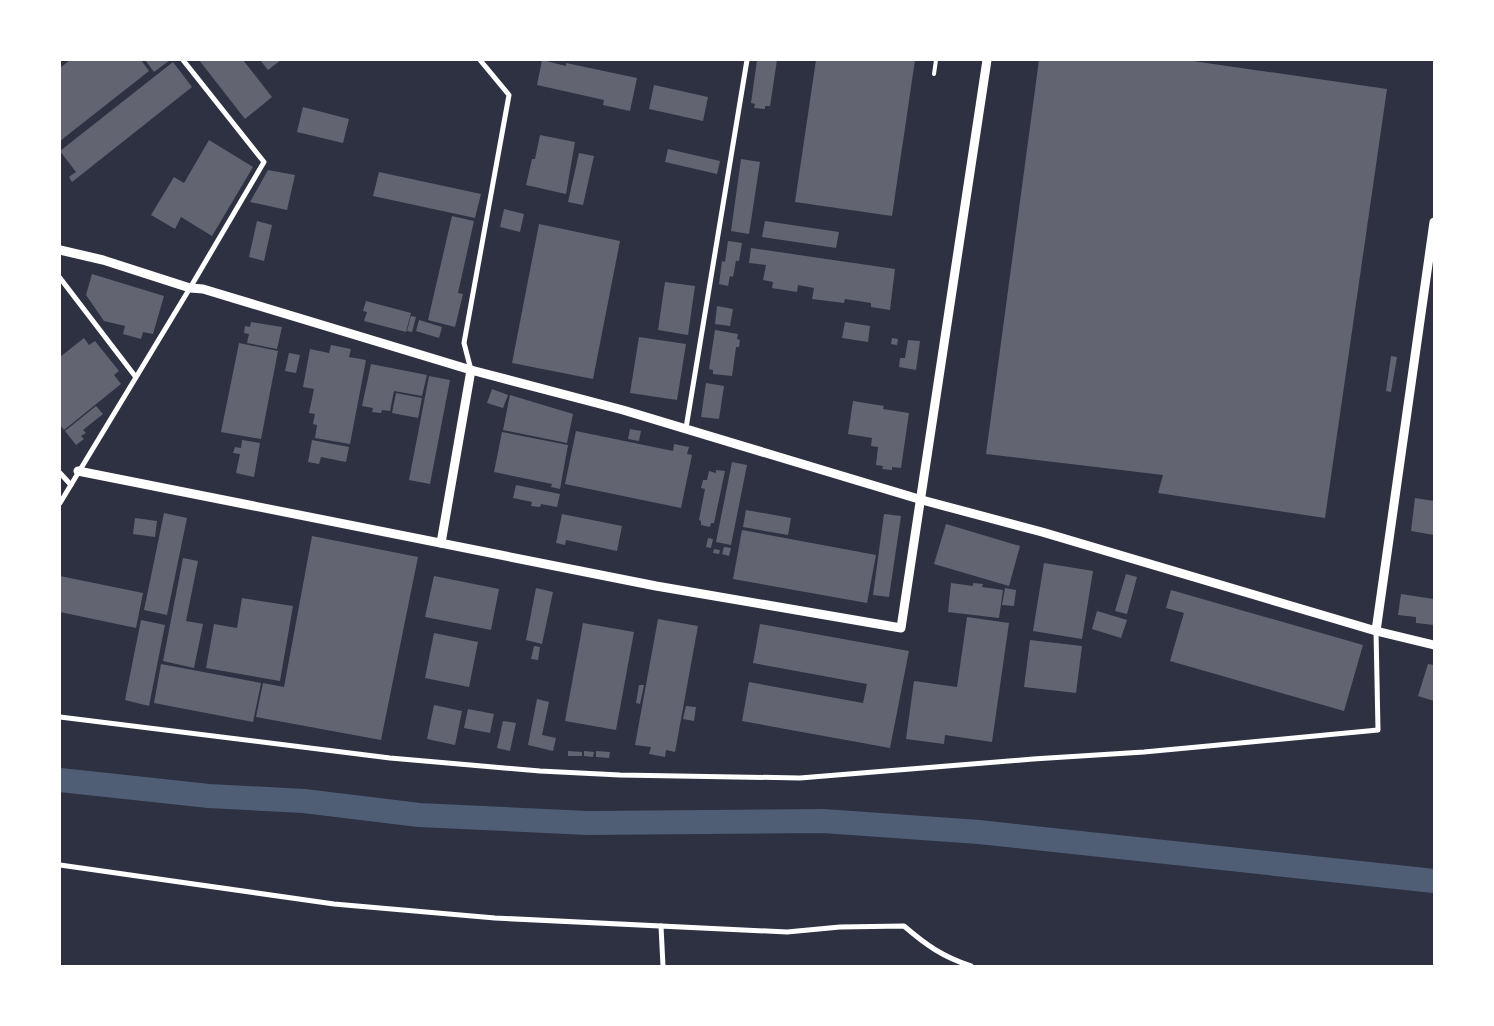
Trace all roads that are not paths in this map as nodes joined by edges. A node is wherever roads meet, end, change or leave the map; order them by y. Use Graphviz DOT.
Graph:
graph roads {
  1 [pos="183,60"];
  2 [pos="480,60"];
  3 [pos="747,60"];
  4 [pos="936,60"];
  5 [pos="987,60"];
  6 [pos="934,74"];
  7 [pos="1434,222"];
  8 [pos="60,250"];
  9 [pos="60,278"];
  10 [pos="190,288"];
  11 [pos="471,370"];
  12 [pos="136,376"];
  13 [pos="686,428"];
  14 [pos="78,471"];
  15 [pos="60,473"];
  16 [pos="71,485"];
  17 [pos="922,500"];
  18 [pos="60,503"];
  19 [pos="441,543"];
  20 [pos="1376,631"];
  21 [pos="1434,645"];
  22 [pos="60,717"];
  23 [pos="60,865"];
  24 [pos="661,926"];
  25 [pos="663,966"];
  26 [pos="971,966"];
  1 -- 10 [label="street"];
  2 -- 11 [label="street"];
  3 -- 13 [label="street"];
  4 -- 6 [label="lane"];
  5 -- 17 [label="street"];
  7 -- 20 [label="street"];
  8 -- 10 [label="street"];
  9 -- 12 [label="street"];
  10 -- 11 [label="street"];
  10 -- 12 [label="street"];
  11 -- 13 [label="street"];
  11 -- 19 [label="street"];
  12 -- 14 [label="street"];
  13 -- 17 [label="street"];
  14 -- 16 [label="street"];
  14 -- 19 [label="street"];
  15 -- 16 [label="street"];
  16 -- 18 [label="street"];
  17 -- 19 [label="street"];
  17 -- 20 [label="street"];
  20 -- 21 [label="street"];
  20 -- 22 [label="street"];
  23 -- 24 [label="street"];
  24 -- 25 [label="street"];
  24 -- 26 [label="street"];
}
